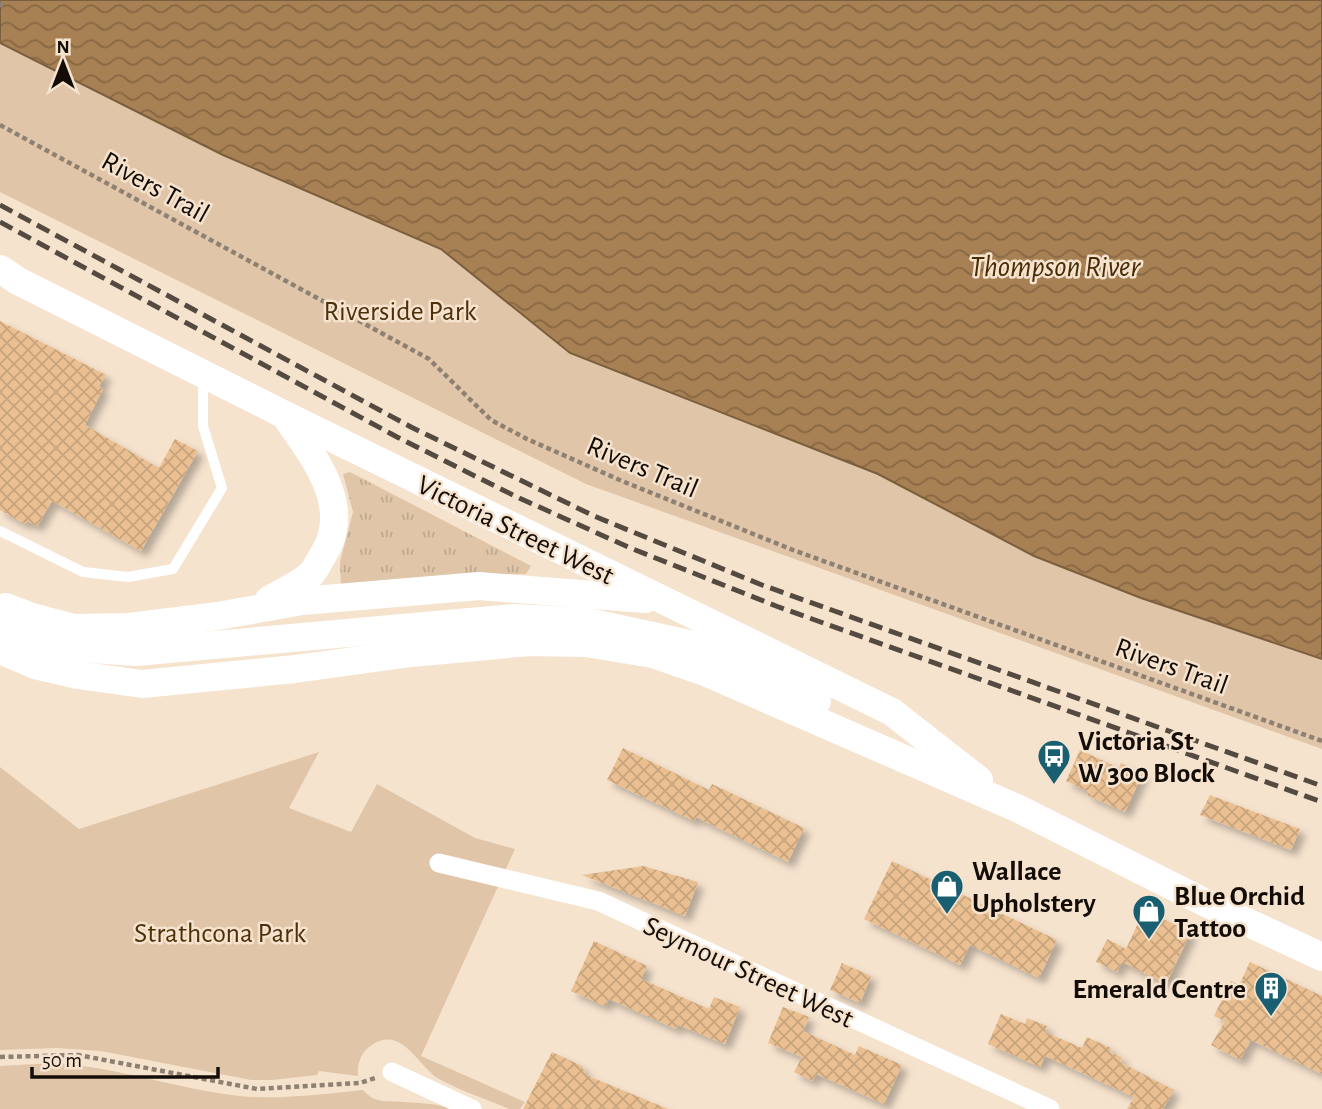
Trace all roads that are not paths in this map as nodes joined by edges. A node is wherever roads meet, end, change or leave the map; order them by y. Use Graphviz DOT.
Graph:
graph roads {
  1 [pos="6,275"];
  2 [pos="203,374"];
  3 [pos="285,415"];
  4 [pos="0,531"];
  5 [pos="662,600"];
  6 [pos="0,604"];
  7 [pos="257,607"];
  8 [pos="0,623"];
  9 [pos="1,651"];
  10 [pos="983,783"];
  11 [pos="1019,809"];
  12 [pos="439,863"];
  13 [pos="1322,957"];
  14 [pos="392,1072"];
  15 [pos="472,1109"];
  16 [pos="1050,1109"];
  1 -- 2 [label="main road, Victoria Street West"];
  2 -- 3 [label="main road, Victoria Street West"];
  2 -- 4 [label="lane"];
  3 -- 5 [label="main road, Victoria Street West"];
  3 -- 7 [label="main road"];
  5 -- 7 [label="main road"];
  5 -- 10 [label="main road, Victoria Street West"];
  6 -- 7 [label="main road"];
  8 -- 10 [label="main road"];
  9 -- 11 [label="main road, Victoria Street West"];
  10 -- 11 [label="main road, Victoria Street West"];
  11 -- 13 [label="main road, Victoria Street West"];
  12 -- 16 [label="street, Seymour Street West"];
  14 -- 15 [label="street"];
}
